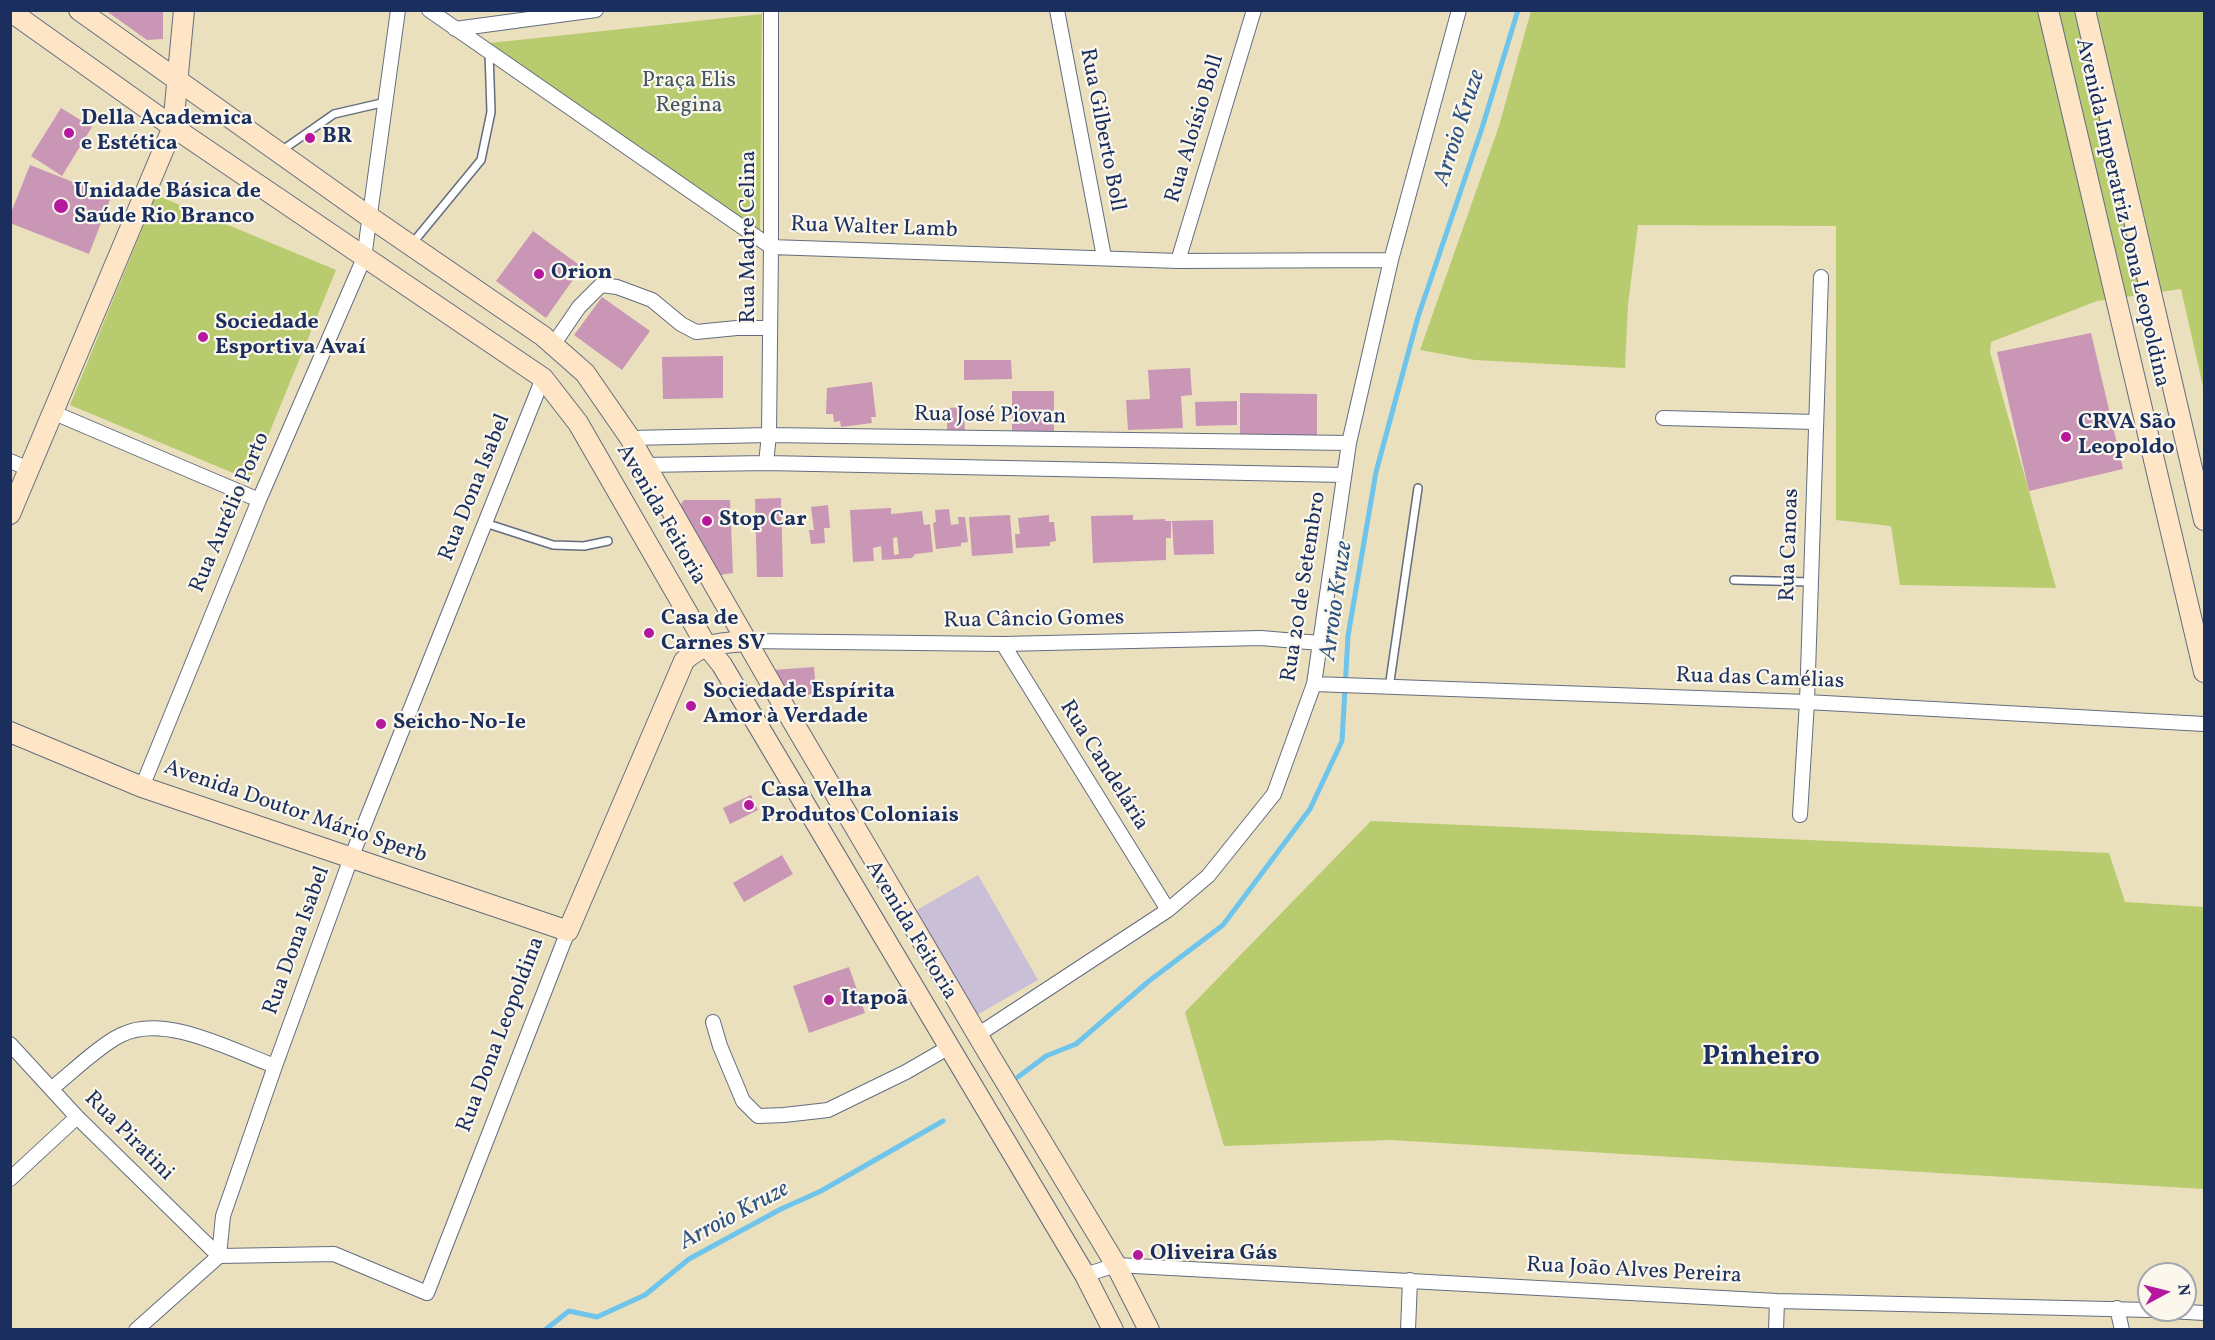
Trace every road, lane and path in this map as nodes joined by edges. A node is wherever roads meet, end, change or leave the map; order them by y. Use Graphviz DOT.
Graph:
graph roads {
  1 [pos="79,10"];
  2 [pos="184,10"];
  3 [pos="398,10"];
  4 [pos="429,10"];
  5 [pos="596,10"];
  6 [pos="771,10"];
  7 [pos="1057,10"];
  8 [pos="1254,10"];
  9 [pos="1459,10"];
  10 [pos="2048,10"];
  11 [pos="2085,10"];
  12 [pos="10,11"];
  13 [pos="455,29"];
  14 [pos="489,52"];
  15 [pos="178,81"];
  16 [pos="386,102"];
  17 [pos="173,127"];
  18 [pos="279,152"];
  19 [pos="371,218"];
  20 [pos="410,246"];
  21 [pos="771,247"];
  22 [pos="364,258"];
  23 [pos="1104,258"];
  24 [pos="1391,260"];
  25 [pos="1178,261"];
  26 [pos="1821,277"];
  27 [pos="770,328"];
  28 [pos="554,345"];
  29 [pos="543,378"];
  30 [pos="52,412"];
  31 [pos="1663,418"];
  32 [pos="1816,422"];
  33 [pos="769,435"];
  34 [pos="630,438"];
  35 [pos="1349,443"];
  36 [pos="10,461"];
  37 [pos="766,463"];
  38 [pos="644,465"];
  39 [pos="29,469"];
  40 [pos="1344,475"];
  41 [pos="1418,488"];
  42 [pos="259,500"];
  43 [pos="10,514"];
  44 [pos="2205,520"];
  45 [pos="485,523"];
  46 [pos="608,540"];
  47 [pos="1734,580"];
  48 [pos="1811,582"];
  49 [pos="747,640"];
  50 [pos="1320,643"];
  51 [pos="1003,644"];
  52 [pos="706,645"];
  53 [pos="2205,672"];
  54 [pos="1314,684"];
  55 [pos="1389,688"];
  56 [pos="1807,702"];
  57 [pos="2205,724"];
  58 [pos="10,732"];
  59 [pos="141,787"];
  60 [pos="1800,814"];
  61 [pos="351,858"];
  62 [pos="1168,910"];
  63 [pos="568,931"];
  64 [pos="713,1022"];
  65 [pos="983,1043"];
  66 [pos="10,1044"];
  67 [pos="951,1046"];
  68 [pos="961,1065"];
  69 [pos="274,1066"];
  70 [pos="51,1089"];
  71 [pos="77,1117"];
  72 [pos="10,1179"];
  73 [pos="219,1256"];
  74 [pos="1116,1265"];
  75 [pos="1085,1275"];
  76 [pos="1410,1280"];
  77 [pos="1777,1301"];
  78 [pos="2117,1308"];
  79 [pos="2137,1309"];
  80 [pos="136,1329"];
  81 [pos="1113,1329"];
  82 [pos="1149,1329"];
  83 [pos="1408,1329"];
  84 [pos="1776,1329"];
  85 [pos="2122,1329"];
  1 -- 15 [label="main road, Avenida Feitoria"];
  2 -- 15 [label="main road"];
  3 -- 16 [label="street, Rua Aurélio Porto"];
  4 -- 13 [label="street, Rua Walter Lamb"];
  5 -- 13 [label="street"];
  6 -- 21 [label="street, Rua Madre Celina"];
  7 -- 23 [label="street, Rua Gilberto Boll"];
  8 -- 25 [label="street, Rua Aloísio Boll"];
  9 -- 24 [label="street, Rua 20 de Setembro"];
  10 -- 53 [label="main road, Avenida Imperatriz Dona Leopoldina"];
  11 -- 44 [label="main road, Avenida Imperatriz Dona Leopoldina"];
  12 -- 17 [label="main road, Avenida Feitoria"];
  13 -- 14 [label="street, Rua Walter Lamb"];
  14 -- 20 [label="lane"];
  14 -- 21 [label="street, Rua Walter Lamb"];
  15 -- 17 [label="main road"];
  15 -- 18 [label="main road, Avenida Feitoria"];
  16 -- 18 [label="lane"];
  16 -- 19 [label="street, Rua Aurélio Porto"];
  17 -- 22 [label="main road, Avenida Feitoria"];
  17 -- 30 [label="main road"];
  18 -- 19 [label="main road, Avenida Feitoria"];
  19 -- 20 [label="main road, Avenida Feitoria"];
  19 -- 22 [label="street, Rua Aurélio Porto"];
  20 -- 28 [label="main road, Avenida Feitoria"];
  21 -- 23 [label="street, Rua Walter Lamb"];
  21 -- 27 [label="street, Rua Madre Celina"];
  22 -- 29 [label="main road, Avenida Feitoria"];
  22 -- 42 [label="street, Rua Aurélio Porto"];
  23 -- 25 [label="street, Rua Walter Lamb"];
  24 -- 25 [label="street, Rua Walter Lamb"];
  24 -- 35 [label="street, Rua 20 de Setembro"];
  26 -- 32 [label="street, Rua Canoas"];
  27 -- 28 [label="street"];
  27 -- 33 [label="street, Rua Madre Celina"];
  28 -- 34 [label="main road, Avenida Feitoria"];
  29 -- 45 [label="street, Rua Dona Isabel"];
  29 -- 52 [label="main road, Avenida Feitoria"];
  30 -- 39 [label="main road"];
  30 -- 42 [label="street"];
  31 -- 32 [label="street"];
  32 -- 48 [label="street, Rua Canoas"];
  33 -- 34 [label="street, Rua José Piovan"];
  33 -- 35 [label="street, Rua José Piovan"];
  33 -- 37 [label="street, Rua Madre Celina"];
  34 -- 38 [label="main road, Avenida Feitoria"];
  35 -- 40 [label="street, Rua 20 de Setembro"];
  36 -- 39 [label="street"];
  37 -- 38 [label="street"];
  37 -- 40 [label="street"];
  38 -- 49 [label="main road, Avenida Feitoria"];
  39 -- 43 [label="main road"];
  40 -- 50 [label="street, Rua 20 de Setembro"];
  41 -- 55 [label="lane"];
  42 -- 59 [label="street, Rua Aurélio Porto"];
  45 -- 46 [label="lane"];
  45 -- 61 [label="street, Rua Dona Isabel"];
  47 -- 48 [label="lane"];
  48 -- 56 [label="street, Rua Canoas"];
  49 -- 51 [label="street, Rua Câncio Gomes"];
  49 -- 52 [label="main road"];
  49 -- 65 [label="main road, Avenida Feitoria"];
  50 -- 51 [label="street, Rua Câncio Gomes"];
  50 -- 54 [label="street, Rua 20 de Setembro"];
  51 -- 62 [label="street, Rua Candelária"];
  52 -- 63 [label="main road, Rua Dona Leopoldina"];
  52 -- 67 [label="main road, Avenida Feitoria"];
  54 -- 55 [label="street, Rua das Camélias"];
  54 -- 62 [label="street, Rua 20 de Setembro"];
  55 -- 56 [label="street, Rua das Camélias"];
  56 -- 57 [label="street, Rua das Camélias"];
  56 -- 60 [label="street, Rua Canoas"];
  58 -- 59 [label="main road, Avenida Doutor Mário Sperb"];
  59 -- 61 [label="main road, Avenida Doutor Mário Sperb"];
  61 -- 63 [label="main road, Avenida Doutor Mário Sperb"];
  61 -- 69 [label="street, Rua Dona Isabel"];
  62 -- 65 [label="street, Rua 20 de Setembro"];
  63 -- 73 [label="street, Rua Dona Leopoldina"];
  64 -- 67 [label="street"];
  65 -- 68 [label="main road"];
  65 -- 74 [label="main road, Avenida Feitoria"];
  66 -- 70 [label="street, Rua Piratini"];
  67 -- 68 [label="main road, Avenida Feitoria"];
  68 -- 75 [label="main road, Avenida Feitoria"];
  69 -- 70 [label="street"];
  69 -- 73 [label="street, Rua Dona Isabel"];
  70 -- 71 [label="street, Rua Piratini"];
  71 -- 72 [label="street"];
  71 -- 73 [label="street, Rua Piratini"];
  73 -- 80 [label="street"];
  74 -- 75 [label="street"];
  74 -- 76 [label="street, Rua João Alves Pereira"];
  74 -- 82 [label="main road, Avenida Feitoria"];
  75 -- 81 [label="main road, Avenida Feitoria"];
  76 -- 77 [label="street, Rua João Alves Pereira"];
  76 -- 83 [label="street"];
  77 -- 78 [label="street, Rua João Alves Pereira"];
  77 -- 84 [label="street"];
  78 -- 79 [label="street, Rua João Alves Pereira"];
  78 -- 85 [label="street"];
}
